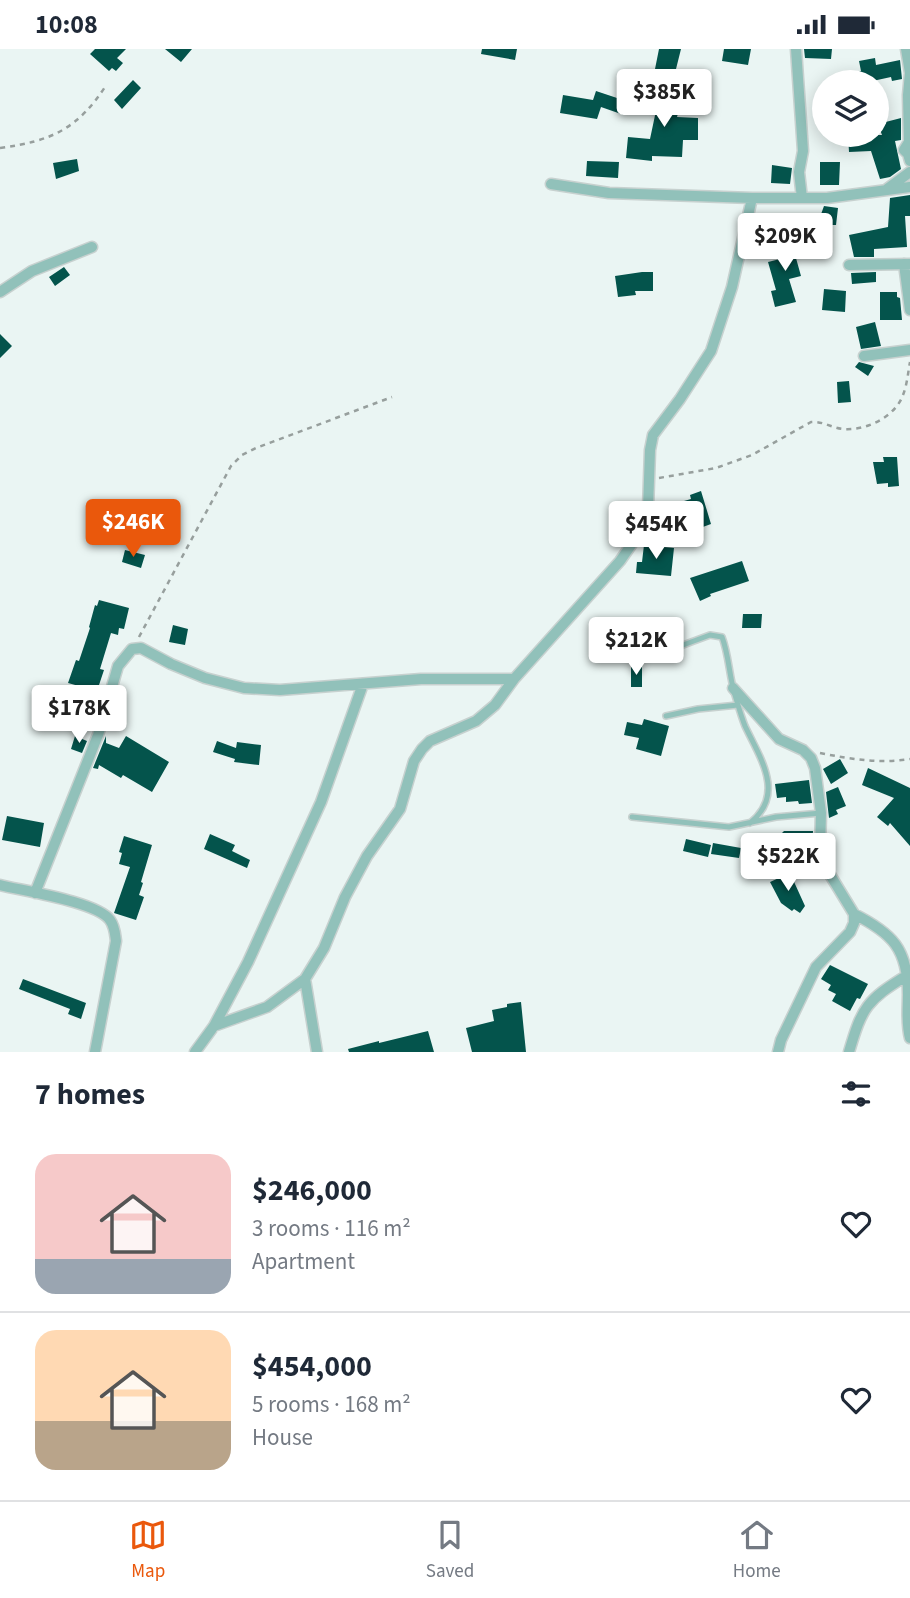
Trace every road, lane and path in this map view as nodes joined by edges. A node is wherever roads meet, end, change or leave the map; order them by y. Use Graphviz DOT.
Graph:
graph roads {
  1 [pos="796,49"];
  2 [pos="906,49"];
  3 [pos="107,84"];
  4 [pos="0,148"];
  5 [pos="910,161"];
  6 [pos="910,172"];
  7 [pos="551,184"];
  8 [pos="910,187"];
  9 [pos="884,191"];
  10 [pos="752,198"];
  11 [pos="802,198"];
  12 [pos="92,247"];
  13 [pos="907,264"];
  14 [pos="849,265"];
  15 [pos="0,292"];
  16 [pos="910,310"];
  17 [pos="910,350"];
  18 [pos="864,356"];
  19 [pos="910,359"];
  20 [pos="392,397"];
  21 [pos="651,479"];
  22 [pos="132,649"];
  23 [pos="648,658"];
  24 [pos="514,679"];
  25 [pos="363,684"];
  26 [pos="733,688"];
  27 [pos="738,705"];
  28 [pos="666,716"];
  29 [pos="803,750"];
  30 [pos="910,759"];
  31 [pos="821,813"];
  32 [pos="632,817"];
  33 [pos="750,823"];
  34 [pos="0,885"];
  35 [pos="35,893"];
  36 [pos="854,914"];
  37 [pos="906,976"];
  38 [pos="306,979"];
  39 [pos="214,1026"];
  40 [pos="909,1030"];
  41 [pos="95,1052"];
  42 [pos="195,1052"];
  43 [pos="317,1052"];
  44 [pos="778,1052"];
  45 [pos="849,1052"];
  1 -- 11 [label="street"];
  2 -- 5 [label="street"];
  3 -- 4 [label="path"];
  6 -- 9 [label="street"];
  7 -- 10 [label="street"];
  8 -- 9 [label="street"];
  9 -- 11 [label="street"];
  10 -- 11 [label="street"];
  10 -- 21 [label="street"];
  12 -- 15 [label="street"];
  13 -- 14 [label="street"];
  13 -- 16 [label="street"];
  17 -- 18 [label="street"];
  19 -- 21 [label="path"];
  20 -- 22 [label="path"];
  21 -- 24 [label="street"];
  22 -- 25 [label="street"];
  22 -- 35 [label="street"];
  23 -- 26 [label="lane"];
  24 -- 25 [label="street"];
  24 -- 38 [label="street"];
  25 -- 39 [label="street"];
  26 -- 27 [label="lane"];
  26 -- 29 [label="street"];
  27 -- 28 [label="lane"];
  27 -- 33 [label="lane"];
  29 -- 30 [label="path"];
  29 -- 31 [label="street"];
  31 -- 33 [label="lane"];
  31 -- 36 [label="street"];
  32 -- 33 [label="lane"];
  34 -- 35 [label="street"];
  35 -- 41 [label="street"];
  36 -- 37 [label="street"];
  36 -- 44 [label="street"];
  37 -- 40 [label="street"];
  37 -- 45 [label="street"];
  38 -- 39 [label="street"];
  38 -- 43 [label="street"];
  39 -- 42 [label="street"];
}
